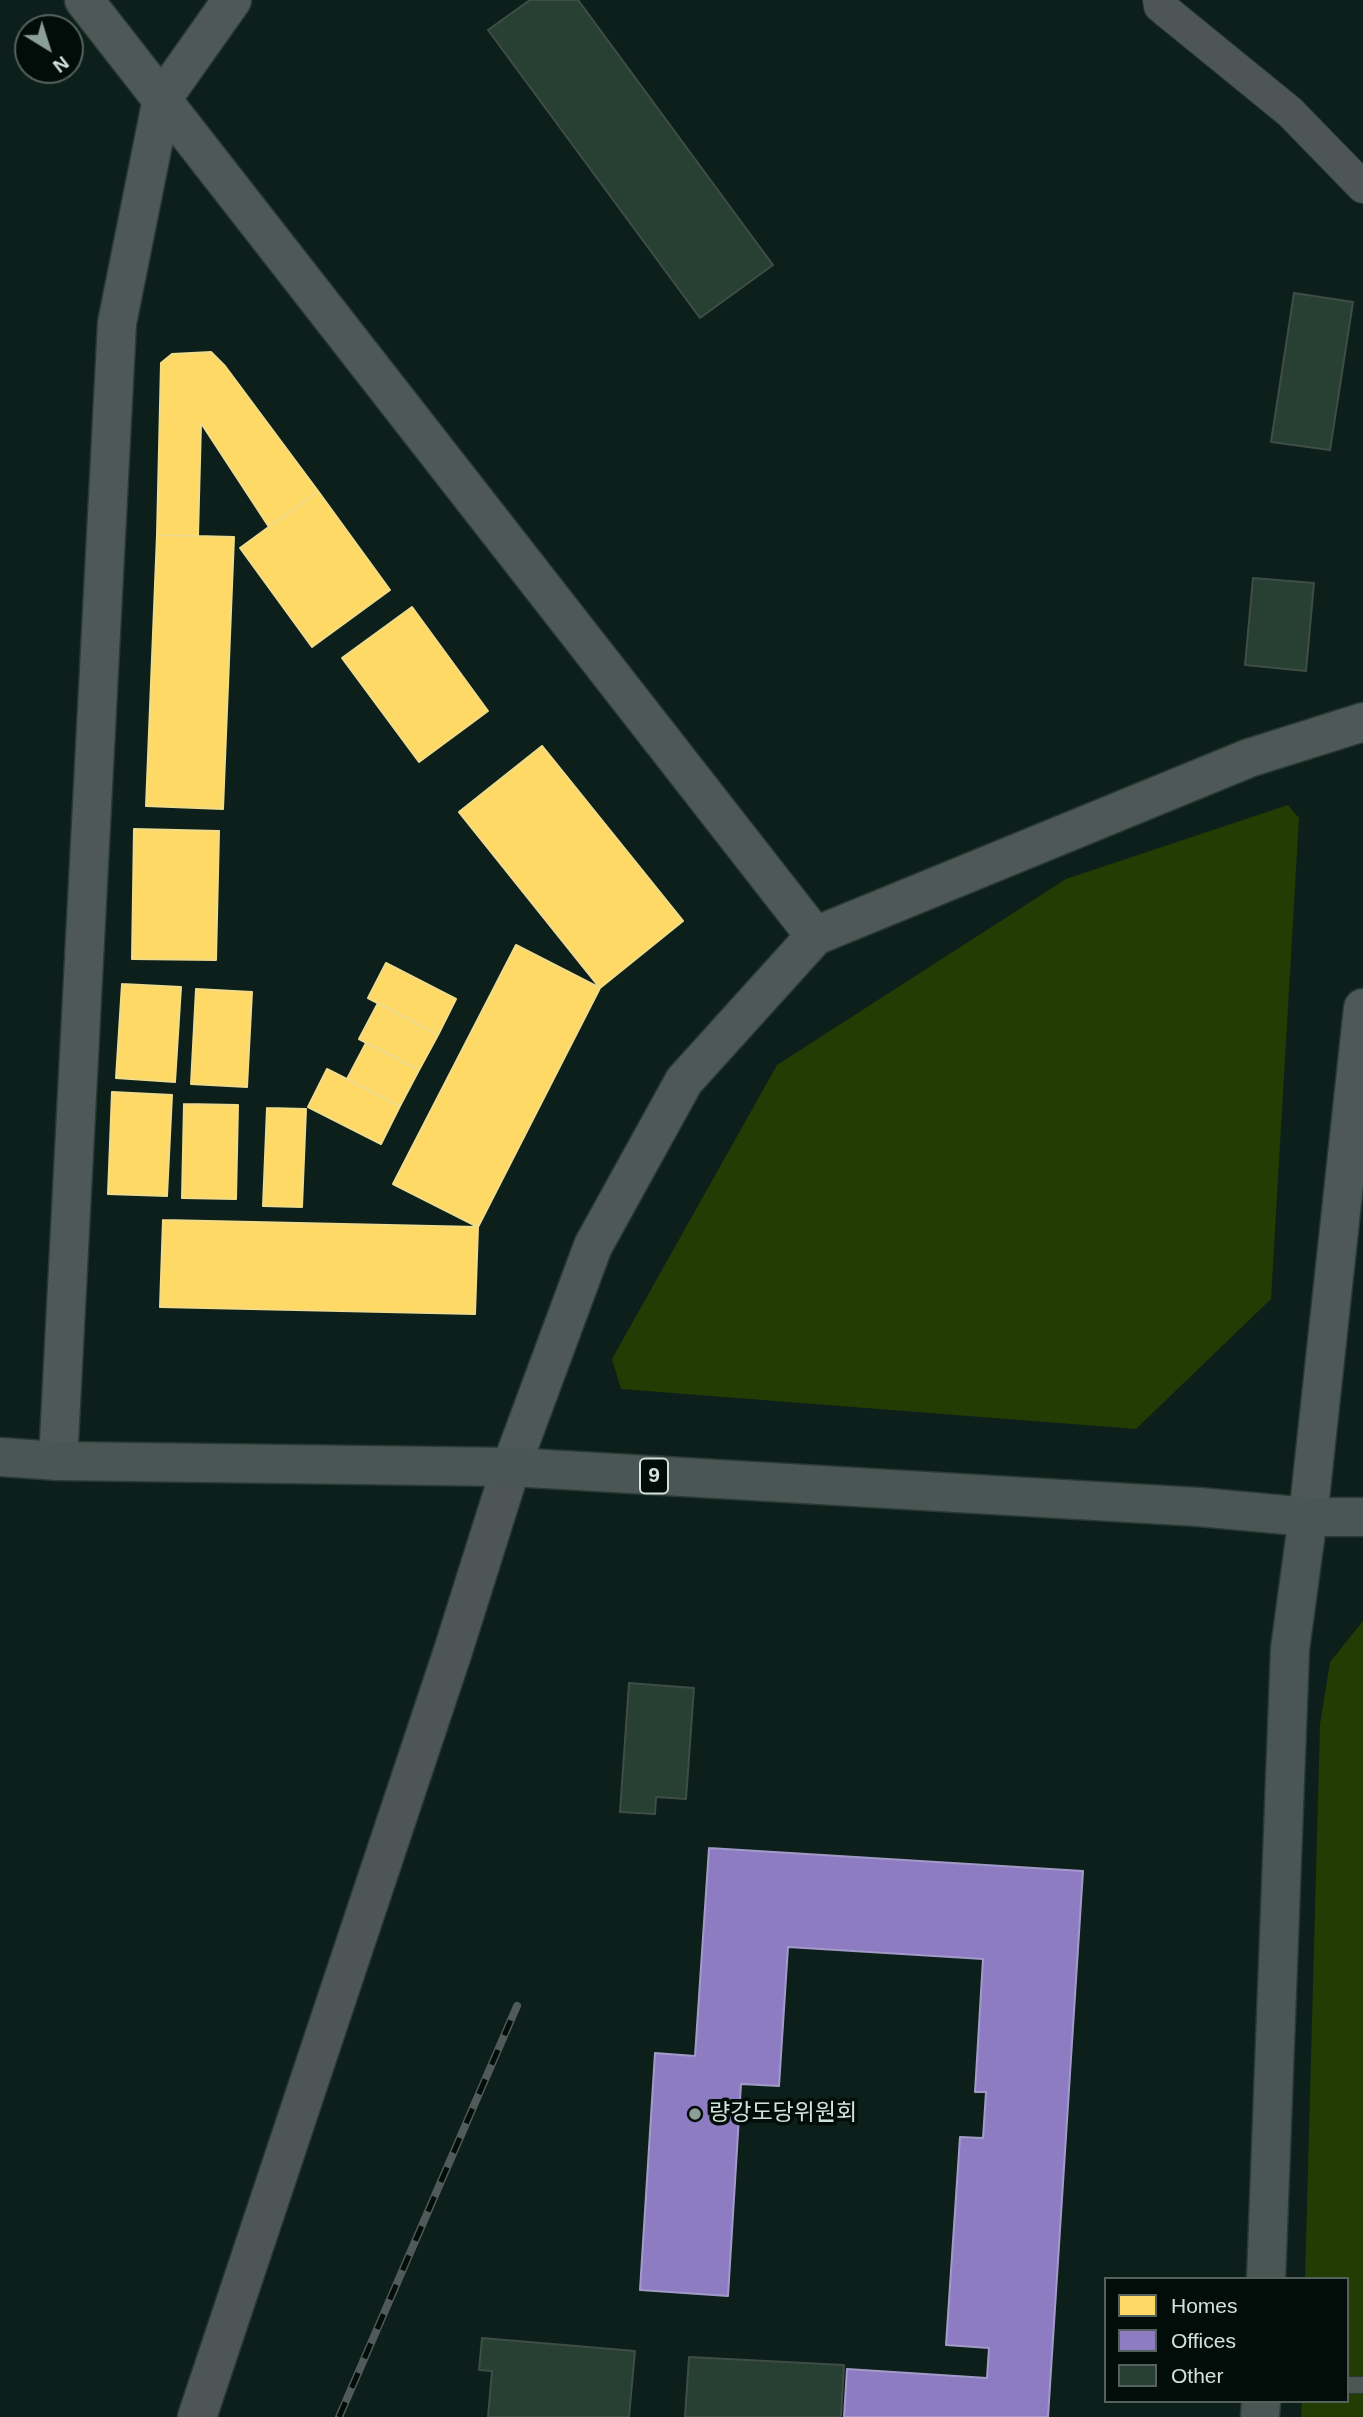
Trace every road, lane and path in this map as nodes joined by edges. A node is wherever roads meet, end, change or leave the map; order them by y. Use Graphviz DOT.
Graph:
graph roads {
  1 [pos="84,0"];
  2 [pos="232,0"];
  3 [pos="1163,2"];
  4 [pos="162,99"];
  5 [pos="1363,187"];
  6 [pos="1363,722"];
  7 [pos="815,936"];
  8 [pos="1363,1009"];
  9 [pos="0,1457"];
  10 [pos="58,1461"];
  11 [pos="511,1467"];
  12 [pos="1308,1517"];
  13 [pos="1363,1517"];
  14 [pos="1266,2277"];
  15 [pos="197,2417"];
  1 -- 4 [label="main road"];
  2 -- 4 [label="main road"];
  3 -- 5 [label="street"];
  4 -- 7 [label="main road"];
  4 -- 10 [label="main road"];
  6 -- 7 [label="main road"];
  7 -- 11 [label="main road"];
  8 -- 12 [label="main road"];
  9 -- 10 [label="main road, 9"];
  10 -- 11 [label="main road, 9"];
  11 -- 12 [label="main road, 9"];
  11 -- 15 [label="street"];
  12 -- 13 [label="main road"];
  12 -- 14 [label="main road"];
}
